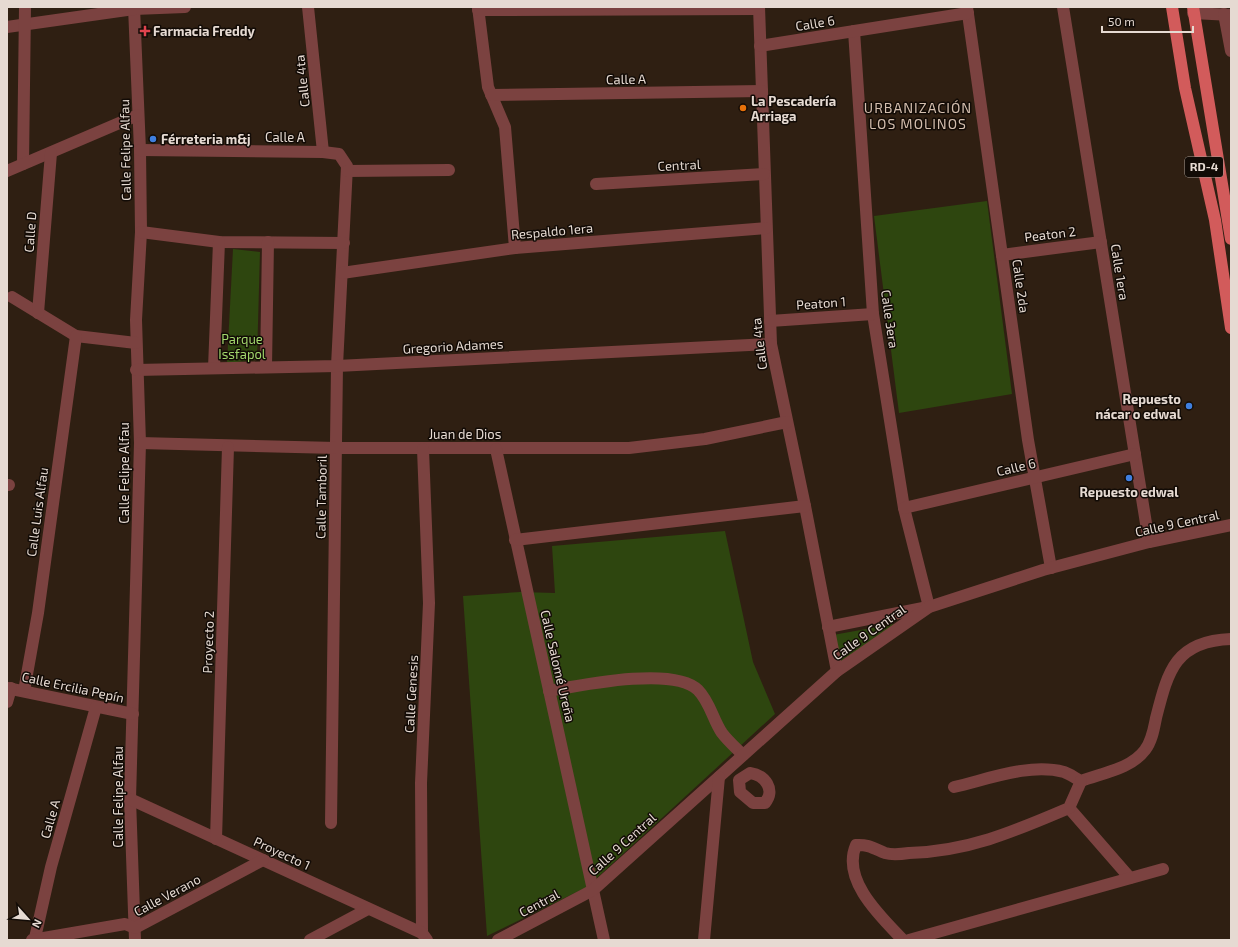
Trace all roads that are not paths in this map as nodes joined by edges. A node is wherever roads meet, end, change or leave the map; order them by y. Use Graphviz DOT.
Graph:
graph roads {
  1 [pos="25,7"];
  2 [pos="185,7"];
  3 [pos="308,7"];
  4 [pos="1063,7"];
  5 [pos="1172,7"];
  6 [pos="134,8"];
  7 [pos="478,8"];
  8 [pos="759,8"];
  9 [pos="968,10"];
  10 [pos="1193,10"];
  11 [pos="1228,15"];
  12 [pos="24,25"];
  13 [pos="7,27"];
  14 [pos="854,31"];
  15 [pos="760,46"];
  16 [pos="1231,48"];
  17 [pos="762,92"];
  18 [pos="491,95"];
  19 [pos="138,115"];
  20 [pos="140,150"];
  21 [pos="323,152"];
  22 [pos="50,153"];
  23 [pos="23,164"];
  24 [pos="449,170"];
  25 [pos="7,171"];
  26 [pos="347,171"];
  27 [pos="764,174"];
  28 [pos="596,184"];
  29 [pos="1229,213"];
  30 [pos="1214,214"];
  31 [pos="766,228"];
  32 [pos="141,232"];
  33 [pos="1231,238"];
  34 [pos="219,242"];
  35 [pos="268,242"];
  36 [pos="1101,242"];
  37 [pos="344,243"];
  38 [pos="515,248"];
  39 [pos="1002,255"];
  40 [pos="342,273"];
  41 [pos="12,297"];
  42 [pos="38,313"];
  43 [pos="873,314"];
  44 [pos="770,320"];
  45 [pos="1231,328"];
  46 [pos="76,336"];
  47 [pos="136,343"];
  48 [pos="771,344"];
  49 [pos="337,366"];
  50 [pos="214,368"];
  51 [pos="266,368"];
  52 [pos="136,370"];
  53 [pos="788,422"];
  54 [pos="140,443"];
  55 [pos="228,446"];
  56 [pos="336,448"];
  57 [pos="496,448"];
  58 [pos="423,449"];
  59 [pos="1134,454"];
  60 [pos="1035,477"];
  61 [pos="805,506"];
  62 [pos="904,508"];
  63 [pos="1231,525"];
  64 [pos="515,540"];
  65 [pos="1148,542"];
  66 [pos="1051,568"];
  67 [pos="929,607"];
  68 [pos="828,627"];
  69 [pos="1231,639"];
  70 [pos="837,672"];
  71 [pos="9,688"];
  72 [pos="24,691"];
  73 [pos="549,691"];
  74 [pos="7,702"];
  75 [pos="96,707"];
  76 [pos="133,714"];
  77 [pos="743,755"];
  78 [pos="723,773"];
  79 [pos="739,780"];
  80 [pos="1081,781"];
  81 [pos="954,787"];
  82 [pos="130,799"];
  83 [pos="1069,808"];
  84 [pos="331,823"];
  85 [pos="216,838"];
  86 [pos="263,860"];
  87 [pos="1163,869"];
  88 [pos="1130,878"];
  89 [pos="593,890"];
  90 [pos="368,909"];
  91 [pos="135,928"];
  92 [pos="424,937"];
  93 [pos="33,939"];
  94 [pos="135,940"];
  95 [pos="310,940"];
  96 [pos="498,940"];
  97 [pos="604,940"];
  98 [pos="704,940"];
  99 [pos="903,940"];
  100 [pos="909,940"];
  1 -- 12 [label="street"];
  2 -- 6 [label="street"];
  3 -- 21 [label="street, Calle 4ta"];
  4 -- 36 [label="street, Calle 1era"];
  5 -- 30 [label="main road, RD-4"];
  6 -- 12 [label="street"];
  6 -- 19 [label="street, Calle Felipe Alfau"];
  7 -- 8 [label="street"];
  7 -- 18 [label="street"];
  8 -- 15 [label="street, Calle 4ta"];
  9 -- 14 [label="street, Calle 6"];
  9 -- 39 [label="street, Calle 2da"];
  10 -- 11 [label="street"];
  10 -- 29 [label="main road, RD-4"];
  11 -- 16 [label="street"];
  12 -- 13 [label="street"];
  12 -- 23 [label="street"];
  14 -- 15 [label="street, Calle 6"];
  14 -- 43 [label="street, Calle 3era"];
  15 -- 17 [label="street, Calle 4ta"];
  17 -- 18 [label="street, Calle A"];
  17 -- 27 [label="street, Calle 4ta"];
  18 -- 38 [label="street"];
  19 -- 20 [label="street, Calle Felipe Alfau"];
  19 -- 22 [label="street"];
  20 -- 21 [label="street, Calle A"];
  20 -- 32 [label="street, Calle Felipe Alfau"];
  21 -- 26 [label="street, Calle A"];
  22 -- 23 [label="street"];
  22 -- 42 [label="street, Calle D"];
  23 -- 25 [label="street"];
  24 -- 26 [label="street"];
  26 -- 37 [label="street, Calle Tamboril"];
  27 -- 28 [label="street, Central"];
  27 -- 31 [label="street, Calle 4ta"];
  29 -- 30 [label="street"];
  29 -- 33 [label="main road, RD-4"];
  30 -- 45 [label="main road, RD-4"];
  31 -- 38 [label="street, Respaldo 1era"];
  31 -- 44 [label="street, Calle 4ta"];
  32 -- 34 [label="street"];
  32 -- 47 [label="street, Calle Felipe Alfau"];
  34 -- 35 [label="street"];
  34 -- 50 [label="street"];
  35 -- 37 [label="street"];
  35 -- 51 [label="street"];
  36 -- 39 [label="street, Peaton 2"];
  36 -- 59 [label="street, Calle 1era"];
  37 -- 40 [label="street, Calle Tamboril"];
  38 -- 40 [label="street, Respaldo 1era"];
  39 -- 60 [label="street, Calle 2da"];
  40 -- 49 [label="street, Calle Tamboril"];
  41 -- 42 [label="street"];
  42 -- 46 [label="street"];
  43 -- 44 [label="street, Peaton 1"];
  43 -- 62 [label="street, Calle 3era"];
  44 -- 48 [label="street, Calle 4ta"];
  46 -- 47 [label="street"];
  46 -- 72 [label="street, Calle Luis Alfau"];
  47 -- 52 [label="street, Calle Felipe Alfau"];
  48 -- 49 [label="street, Gregorio Adames"];
  48 -- 53 [label="street, Calle 4ta"];
  49 -- 51 [label="street, Gregorio Adames"];
  49 -- 56 [label="street, Calle Tamboril"];
  50 -- 51 [label="street, Gregorio Adames"];
  50 -- 52 [label="street, Gregorio Adames"];
  52 -- 54 [label="street, Calle Felipe Alfau"];
  53 -- 57 [label="street, Juan de Dios"];
  53 -- 61 [label="street, Calle 4ta"];
  54 -- 55 [label="street, Juan de Dios"];
  54 -- 76 [label="street, Calle Felipe Alfau"];
  55 -- 56 [label="street, Juan de Dios"];
  55 -- 85 [label="street, Proyecto 2"];
  56 -- 58 [label="street, Juan de Dios"];
  56 -- 84 [label="street, Calle Tamboril"];
  57 -- 58 [label="street, Juan de Dios"];
  57 -- 64 [label="street, Calle Salomé Ureña"];
  58 -- 92 [label="street, Calle Genesis"];
  59 -- 60 [label="street, Calle 6"];
  59 -- 65 [label="street, Calle 1era"];
  60 -- 62 [label="street, Calle 6"];
  60 -- 66 [label="street, Calle 2da"];
  61 -- 64 [label="street"];
  61 -- 68 [label="street, Calle 4ta"];
  62 -- 67 [label="street, Calle 3era"];
  63 -- 65 [label="street, Calle 9 Central"];
  64 -- 73 [label="street, Calle Salomé Ureña"];
  65 -- 66 [label="street, Calle 9 Central"];
  66 -- 67 [label="street, Calle 9 Central"];
  67 -- 68 [label="street"];
  67 -- 70 [label="street, Calle 9 Central"];
  68 -- 70 [label="street, Calle 4ta"];
  69 -- 80 [label="street"];
  70 -- 77 [label="street, Calle 9 Central"];
  71 -- 72 [label="street, Calle Ercilia Pepín"];
  71 -- 74 [label="street"];
  72 -- 75 [label="street, Calle Ercilia Pepín"];
  73 -- 77 [label="street"];
  73 -- 89 [label="street, Calle Salomé Ureña"];
  75 -- 76 [label="street, Calle Ercilia Pepín"];
  75 -- 93 [label="street, Calle A"];
  76 -- 82 [label="street, Calle Felipe Alfau"];
  77 -- 78 [label="street, Calle 9 Central"];
  78 -- 79 [label="street"];
  78 -- 89 [label="street, Calle 9 Central"];
  78 -- 98 [label="street"];
  80 -- 81 [label="street"];
  80 -- 83 [label="street"];
  82 -- 85 [label="street, Proyecto 1"];
  82 -- 91 [label="street, Calle Felipe Alfau"];
  83 -- 88 [label="street"];
  83 -- 99 [label="street"];
  85 -- 86 [label="street, Proyecto 1"];
  86 -- 90 [label="street, Proyecto 1"];
  86 -- 91 [label="street, Calle Verano"];
  87 -- 88 [label="street"];
  88 -- 100 [label="street"];
  89 -- 96 [label="street, Central"];
  89 -- 97 [label="street, Calle Salomé Ureña"];
  90 -- 92 [label="street, Proyecto 1"];
  90 -- 95 [label="street"];
  91 -- 93 [label="street, Calle Verano"];
  91 -- 94 [label="street, Calle Felipe Alfau"];
}
